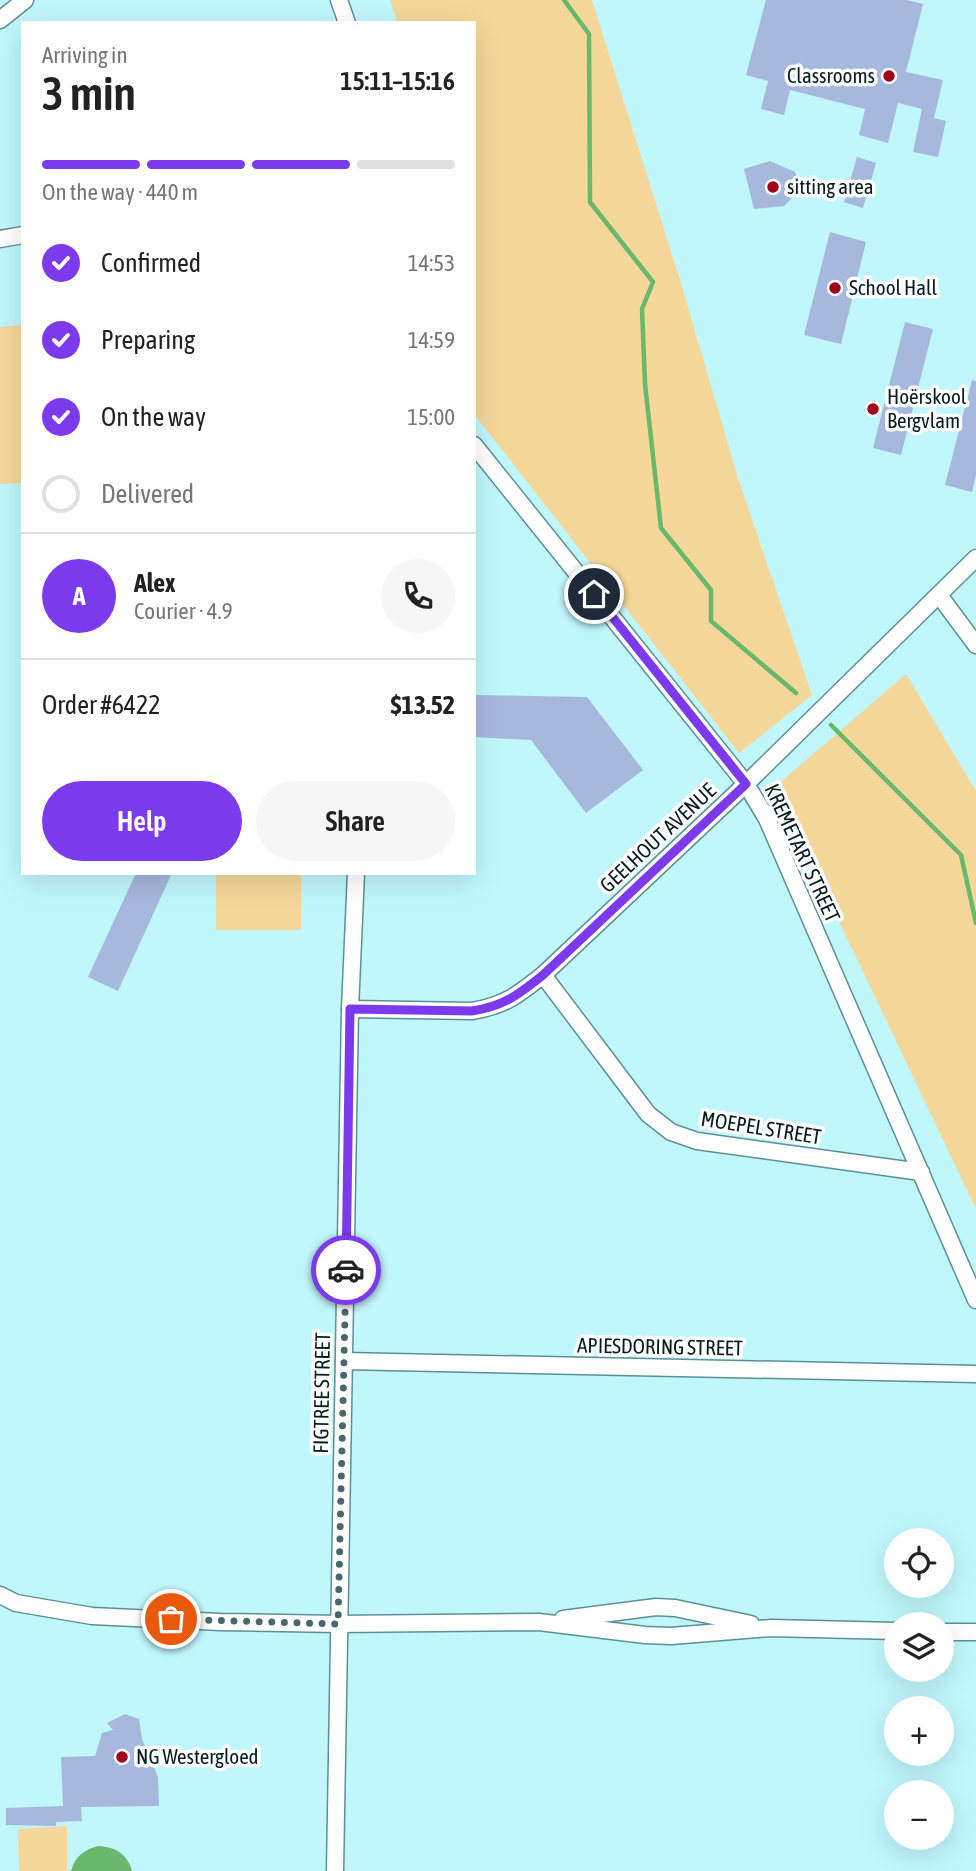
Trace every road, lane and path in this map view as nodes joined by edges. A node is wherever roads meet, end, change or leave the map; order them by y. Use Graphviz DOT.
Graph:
graph roads {
  1 [pos="25,0"];
  2 [pos="339,0"];
  3 [pos="0,20"];
  4 [pos="346,21"];
  5 [pos="21,235"];
  6 [pos="0,239"];
  7 [pos="476,447"];
  8 [pos="976,558"];
  9 [pos="939,595"];
  10 [pos="976,645"];
  11 [pos="746,784"];
  12 [pos="356,875"];
  13 [pos="543,975"];
  14 [pos="350,1009"];
  15 [pos="921,1172"];
  16 [pos="976,1300"];
  17 [pos="344,1361"];
  18 [pos="976,1374"];
  19 [pos="0,1595"];
  20 [pos="539,1622"];
  21 [pos="338,1624"];
  22 [pos="771,1628"];
  23 [pos="884,1630"];
  24 [pos="954,1632"];
  25 [pos="976,1632"];
  26 [pos="335,1871"];
  1 -- 3 [label="street"];
  2 -- 4 [label="street"];
  5 -- 6 [label="street"];
  7 -- 11 [label="street, KREMETART STREET"];
  8 -- 9 [label="street, GEELHOUT AVENUE"];
  9 -- 10 [label="street"];
  9 -- 11 [label="street, GEELHOUT AVENUE"];
  11 -- 13 [label="street, GEELHOUT AVENUE"];
  11 -- 15 [label="street, KREMETART STREET"];
  12 -- 14 [label="street, FIGTREE STREET"];
  13 -- 14 [label="street, GEELHOUT AVENUE"];
  13 -- 15 [label="street, MOEPEL STREET"];
  14 -- 17 [label="street, FIGTREE STREET"];
  15 -- 16 [label="street, KREMETART STREET"];
  17 -- 18 [label="street, APIESDORING STREET"];
  17 -- 21 [label="street, FIGTREE STREET"];
  19 -- 21 [label="street"];
  20 -- 21 [label="street"];
  20 -- 22 [label="street"];
  20 -- 22 [label="street"];
  21 -- 26 [label="street, FIGTREE STREET"];
  22 -- 23 [label="street"];
  24 -- 25 [label="street"];
}
